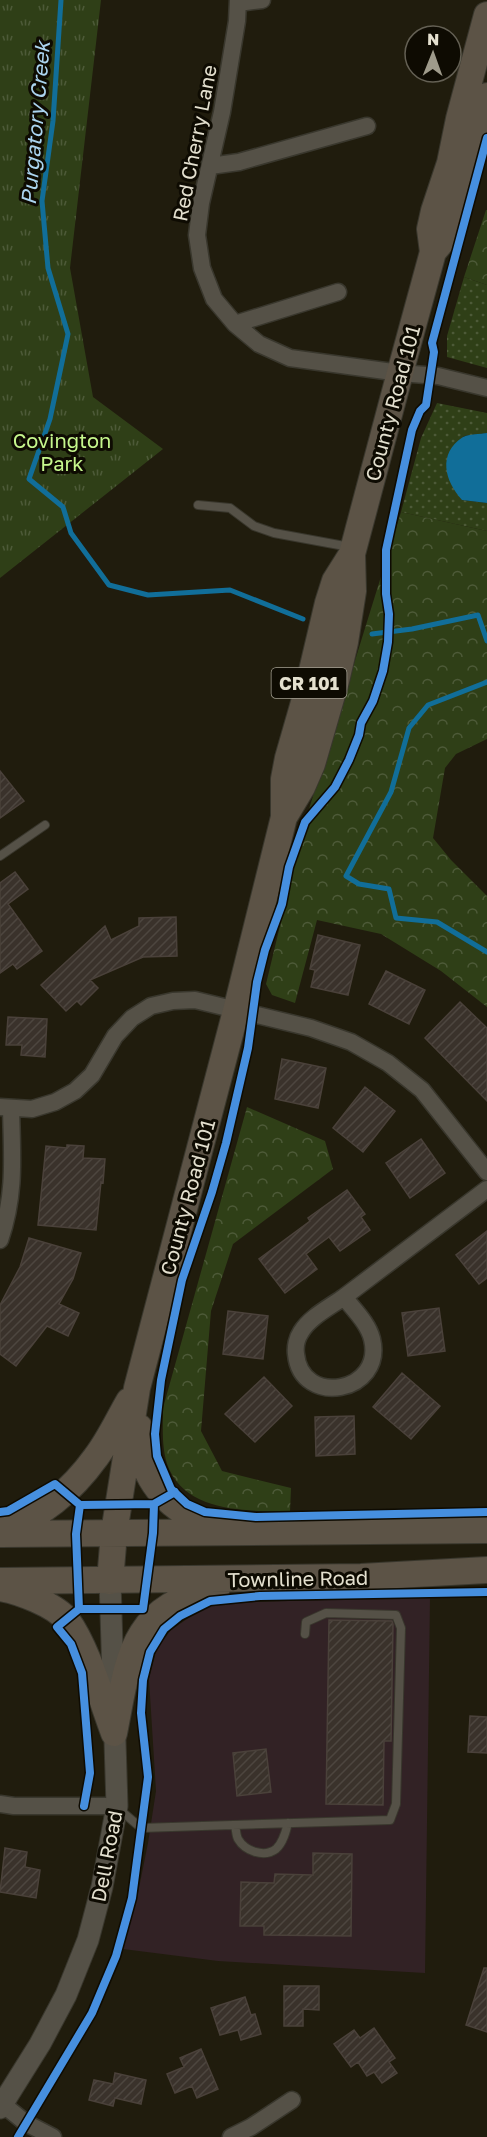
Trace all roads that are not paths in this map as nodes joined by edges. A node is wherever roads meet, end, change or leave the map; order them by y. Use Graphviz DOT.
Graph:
graph roads {
  1 [pos="262,0"];
  2 [pos="238,1"];
  3 [pos="487,15"];
  4 [pos="487,96"];
  5 [pos="367,126"];
  6 [pos="210,166"];
  7 [pos="432,252"];
  8 [pos="338,292"];
  9 [pos="235,324"];
  10 [pos="400,373"];
  11 [pos="487,387"];
  12 [pos="198,505"];
  13 [pos="353,551"];
  14 [pos="45,825"];
  15 [pos="0,856"];
  16 [pos="236,1011"];
  17 [pos="6,1108"];
  18 [pos="487,1172"];
  19 [pos="487,1189"];
  20 [pos="0,1240"];
  21 [pos="344,1297"];
  22 [pos="137,1388"];
  23 [pos="0,1528"];
  24 [pos="487,1530"];
  25 [pos="251,1532"];
  26 [pos="114,1533"];
  27 [pos="0,1534"];
  28 [pos="487,1570"];
  29 [pos="252,1580"];
  30 [pos="0,1581"];
  31 [pos="110,1581"];
  32 [pos="0,1588"];
  33 [pos="305,1634"];
  34 [pos="114,1733"];
  35 [pos="0,1804"];
  36 [pos="117,1806"];
  37 [pos="288,1823"];
  38 [pos="235,1825"];
  39 [pos="292,2100"];
  40 [pos="1,2104"];
  41 [pos="53,2137"];
  42 [pos="231,2137"];
  1 -- 2 [label="street"];
  2 -- 6 [label="street, Red Cherry Lane"];
  3 -- 7 [label="main road, County Road 101 / CR 101"];
  4 -- 7 [label="main road, County Road 101 / CR 101"];
  5 -- 6 [label="street"];
  6 -- 9 [label="street, Red Cherry Lane"];
  7 -- 10 [label="main road, County Road 101 / CR 101"];
  8 -- 9 [label="street"];
  9 -- 10 [label="street, Red Cherry Lane"];
  10 -- 11 [label="street, Red Cherry Lane"];
  10 -- 13 [label="main road, County Road 101 / CR 101"];
  12 -- 13 [label="lane"];
  13 -- 16 [label="main road, County Road 101 / CR 101"];
  14 -- 15 [label="lane"];
  16 -- 17 [label="street"];
  16 -- 18 [label="street"];
  16 -- 22 [label="main road, County Road 101 / CR 101"];
  17 -- 20 [label="street"];
  19 -- 21 [label="street"];
  21 -- 21 [label="street"];
  22 -- 23 [label="main road, CR 101"];
  22 -- 25 [label="main road"];
  22 -- 26 [label="main road, County Road 101 / CR 101"];
  24 -- 25 [label="main road"];
  25 -- 26 [label="main road"];
  26 -- 27 [label="main road"];
  26 -- 31 [label="main road, County Road 101 / CR 101"];
  28 -- 29 [label="main road, Townline Road"];
  29 -- 31 [label="main road, Townline Road"];
  29 -- 34 [label="main road"];
  30 -- 31 [label="main road"];
  31 -- 34 [label="street, Dell Road"];
  32 -- 34 [label="main road"];
  33 -- 37 [label="lane"];
  34 -- 36 [label="street, Dell Road"];
  35 -- 36 [label="street"];
  36 -- 38 [label="lane"];
  36 -- 40 [label="street, Dell Road"];
  37 -- 38 [label="lane"];
  37 -- 38 [label="lane"];
  39 -- 42 [label="street"];
  40 -- 41 [label="street"];
}
